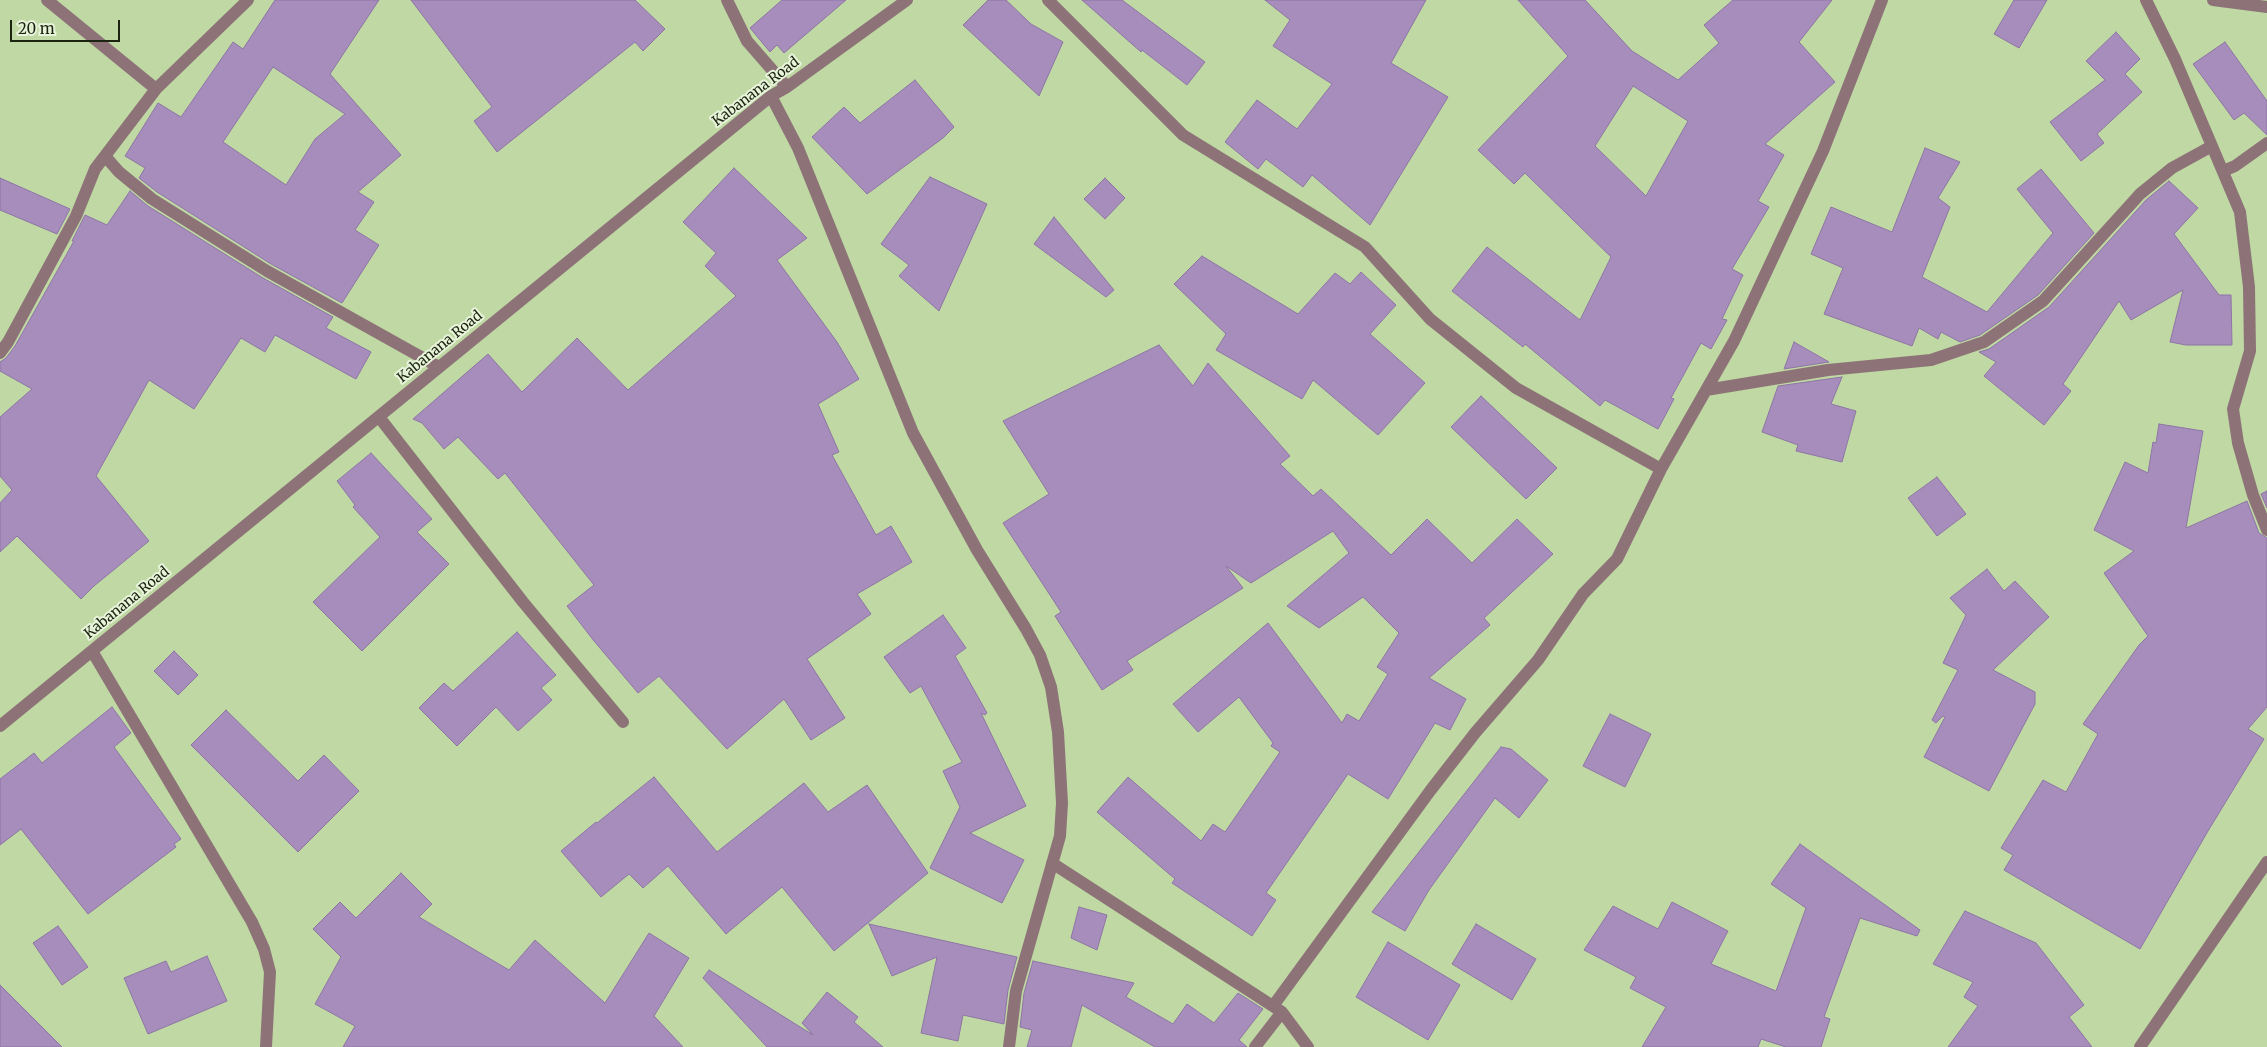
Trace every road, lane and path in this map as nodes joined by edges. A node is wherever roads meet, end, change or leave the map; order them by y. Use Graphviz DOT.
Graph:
graph roads {
  1 [pos="47,0"];
  2 [pos="248,0"];
  3 [pos="727,0"];
  4 [pos="906,0"];
  5 [pos="1048,0"];
  6 [pos="1882,0"];
  7 [pos="2146,0"];
  8 [pos="2213,0"];
  9 [pos="2267,7"];
  10 [pos="787,87"];
  11 [pos="156,89"];
  12 [pos="771,96"];
  13 [pos="2267,143"];
  14 [pos="2212,146"];
  15 [pos="104,156"];
  16 [pos="2223,171"];
  17 [pos="0,353"];
  18 [pos="439,367"];
  19 [pos="1706,390"];
  20 [pos="378,417"];
  21 [pos="1661,470"];
  22 [pos="2267,530"];
  23 [pos="92,651"];
  24 [pos="623,722"];
  25 [pos="0,726"];
  26 [pos="2267,862"];
  27 [pos="1052,863"];
  28 [pos="1277,1009"];
  29 [pos="266,1047"];
  30 [pos="1009,1047"];
  31 [pos="1255,1047"];
  32 [pos="1308,1047"];
  33 [pos="2140,1047"];
  1 -- 11 [label="street"];
  2 -- 11 [label="street"];
  3 -- 10 [label="street"];
  4 -- 10 [label="street, Kabanana Road"];
  5 -- 21 [label="street"];
  6 -- 19 [label="street"];
  7 -- 14 [label="street"];
  8 -- 9 [label="street"];
  10 -- 12 [label="street, Kabanana Road"];
  11 -- 15 [label="street"];
  12 -- 18 [label="street, Kabanana Road"];
  12 -- 27 [label="street"];
  13 -- 16 [label="street"];
  14 -- 16 [label="street"];
  14 -- 19 [label="street"];
  15 -- 17 [label="street"];
  15 -- 18 [label="street"];
  16 -- 22 [label="street"];
  18 -- 20 [label="street, Kabanana Road"];
  19 -- 21 [label="street"];
  20 -- 23 [label="street, Kabanana Road"];
  20 -- 24 [label="street"];
  21 -- 28 [label="street"];
  23 -- 25 [label="street, Kabanana Road"];
  23 -- 29 [label="street"];
  26 -- 33 [label="street"];
  27 -- 28 [label="street"];
  27 -- 30 [label="street"];
  28 -- 31 [label="street"];
  28 -- 32 [label="street"];
}
